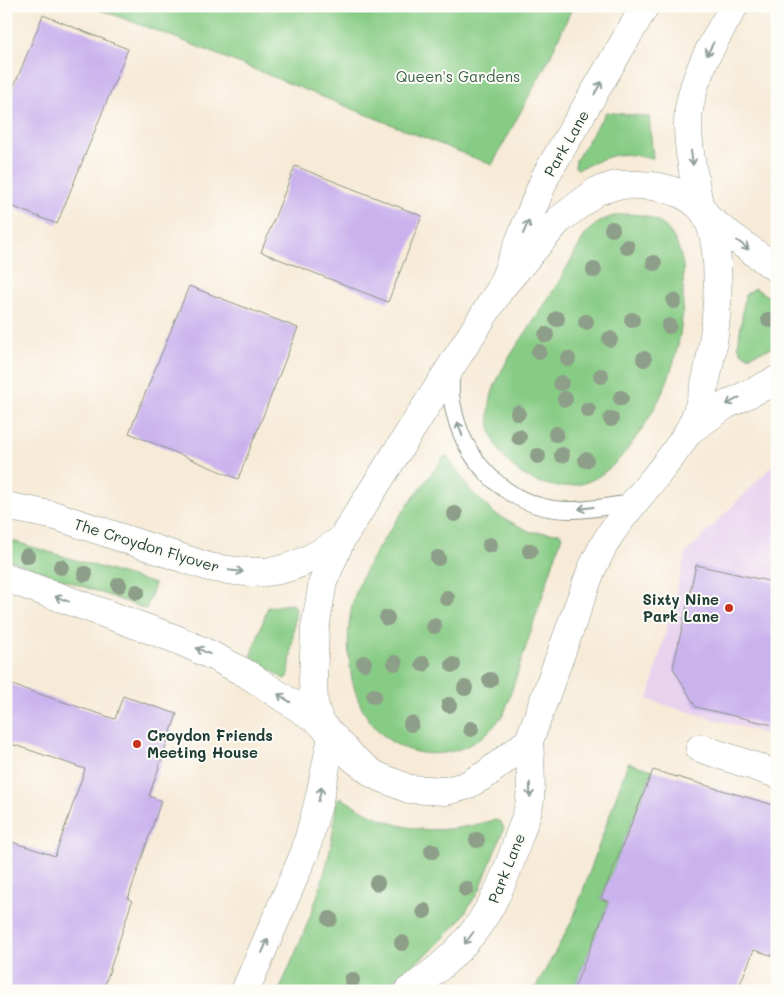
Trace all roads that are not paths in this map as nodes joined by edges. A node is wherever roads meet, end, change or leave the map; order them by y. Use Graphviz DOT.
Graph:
graph roads {
  1 [pos="645,6"];
  2 [pos="734,6"];
  3 [pos="704,212"];
  4 [pos="777,270"];
  5 [pos="501,288"];
  6 [pos="451,367"];
  7 [pos="777,380"];
  8 [pos="689,431"];
  9 [pos="634,503"];
  10 [pos="6,506"];
  11 [pos="341,540"];
  12 [pos="6,578"];
  13 [pos="326,730"];
  14 [pos="530,741"];
  15 [pos="700,748"];
  16 [pos="777,774"];
  17 [pos="245,991"];
  18 [pos="408,991"];
  5 -- 1 [label="main road, Park Lane, one-way"];
  2 -- 3 [label="main road, one-way"];
  3 -- 4 [label="main road, one-way"];
  3 -- 5 [label="main road"];
  3 -- 8 [label="main road"];
  5 -- 6 [label="main road"];
  9 -- 6 [label="lane, one-way"];
  6 -- 11 [label="main road"];
  7 -- 8 [label="main road, one-way"];
  8 -- 9 [label="main road"];
  9 -- 14 [label="main road"];
  10 -- 11 [label="main road, The Croydon Flyover, one-way"];
  11 -- 13 [label="main road"];
  13 -- 12 [label="main road, one-way"];
  13 -- 14 [label="main road"];
  17 -- 13 [label="main road, one-way"];
  14 -- 18 [label="main road, Park Lane, one-way"];
  15 -- 16 [label="main road"];
}
